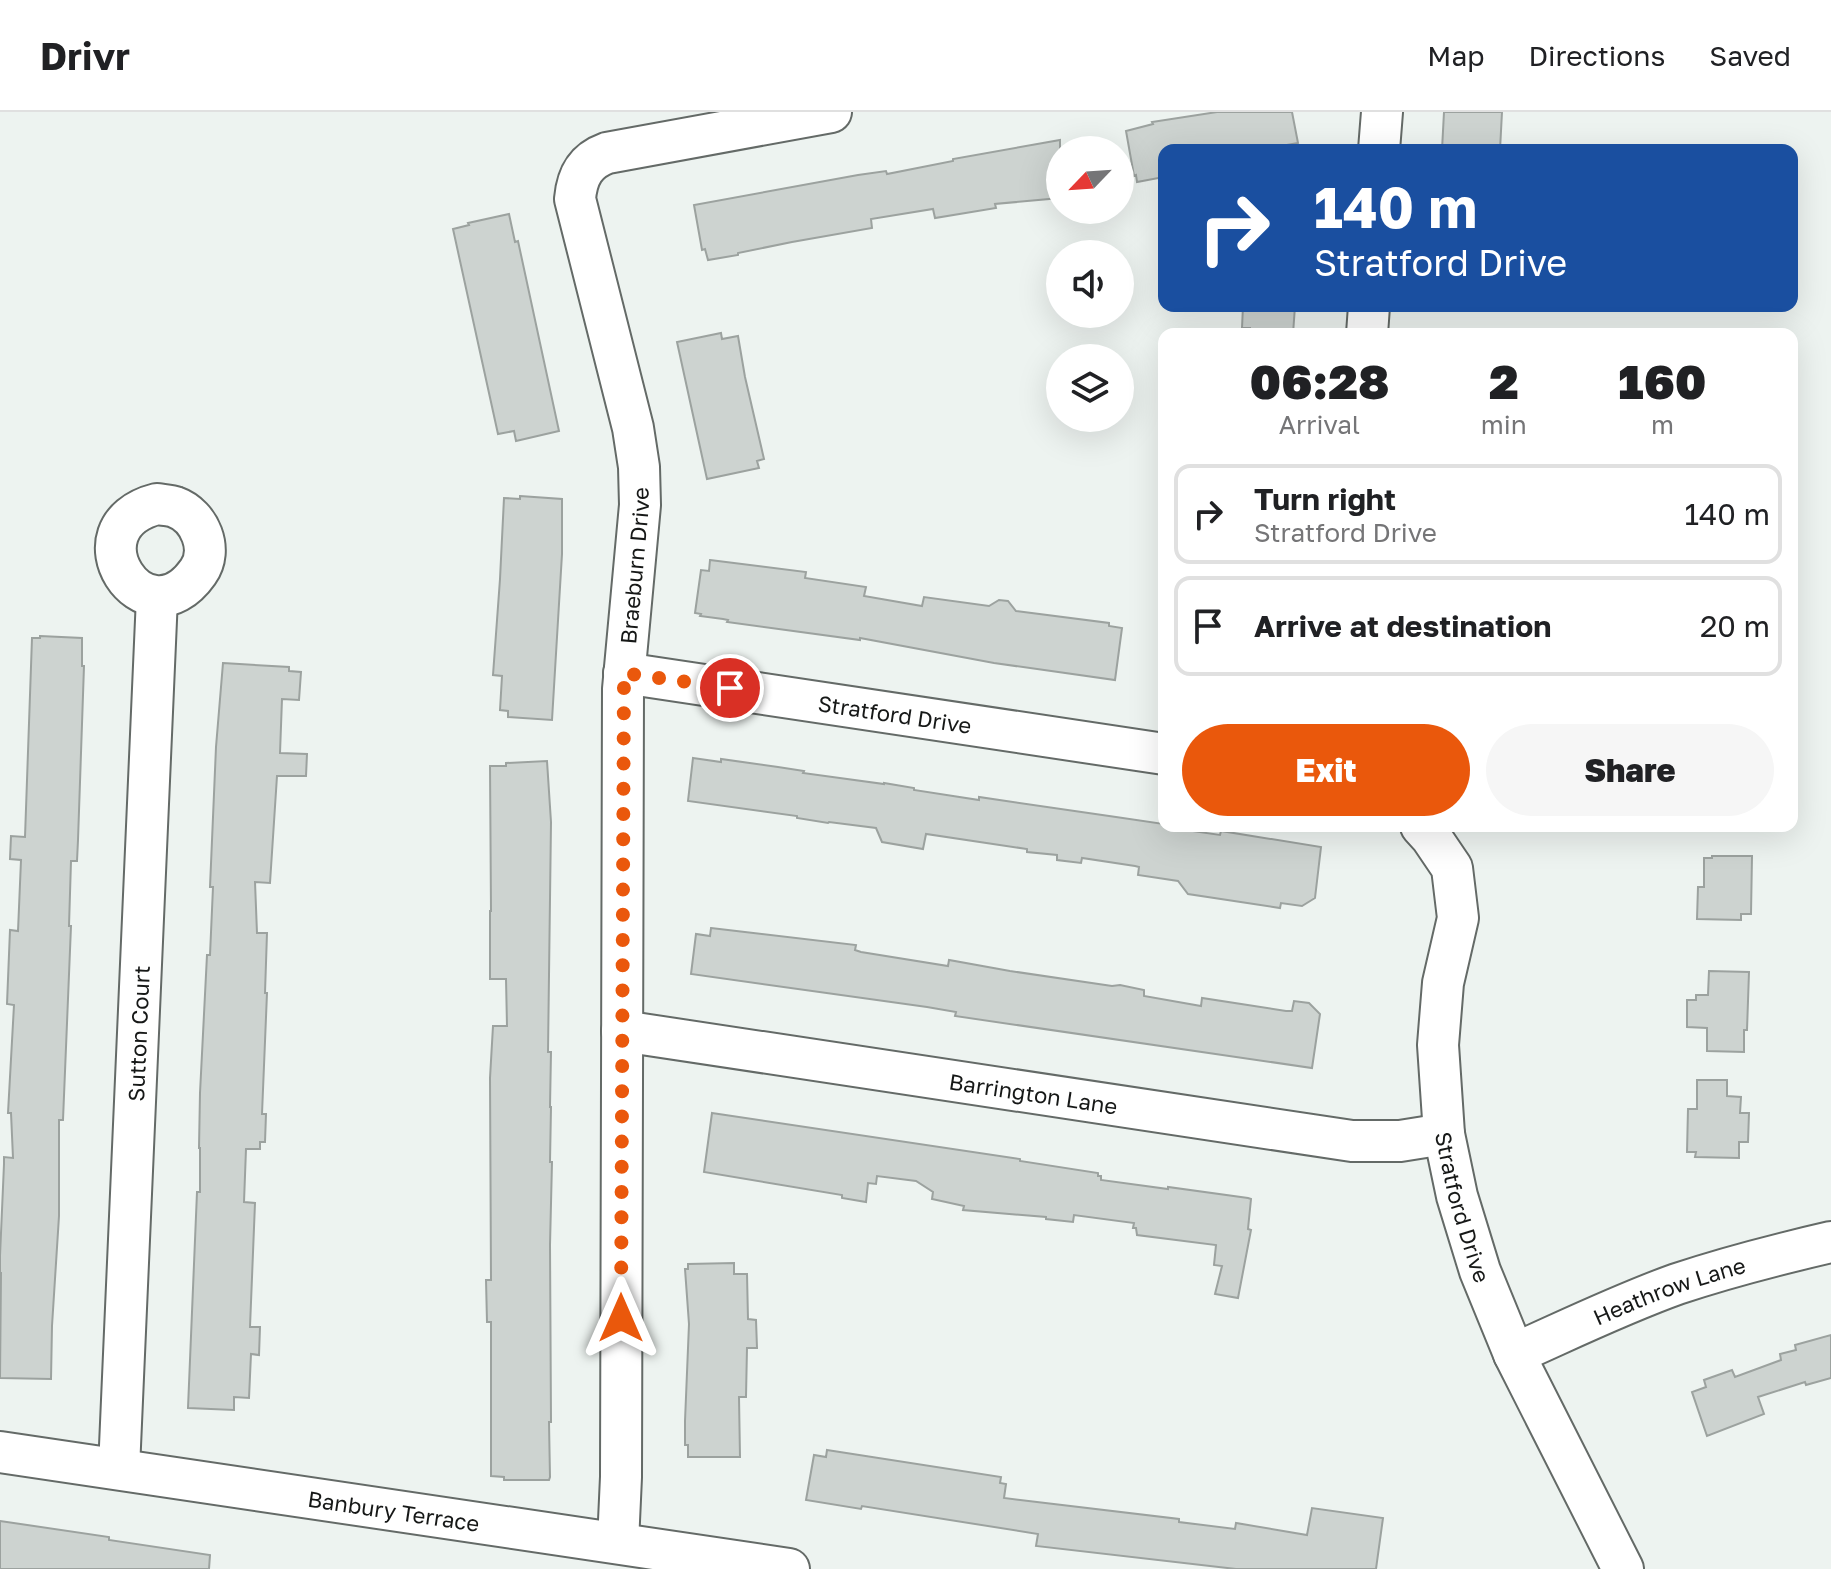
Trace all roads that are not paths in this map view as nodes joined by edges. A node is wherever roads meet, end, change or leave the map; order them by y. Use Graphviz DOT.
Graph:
graph roads {
  1 [pos="831,112"];
  2 [pos="1382,112"];
  3 [pos="1379,144"];
  4 [pos="157,597"];
  5 [pos="624,673"];
  6 [pos="1158,753"];
  7 [pos="1426,832"];
  8 [pos="622,1031"];
  9 [pos="1444,1134"];
  10 [pos="1831,1242"];
  11 [pos="1514,1354"];
  12 [pos="0,1452"];
  13 [pos="119,1469"];
  14 [pos="618,1543"];
  15 [pos="789,1569"];
  16 [pos="1623,1569"];
  1 -- 5 [label="street, Braeburn Drive"];
  2 -- 3 [label="street"];
  4 -- 13 [label="street, Sutton Court"];
  5 -- 6 [label="street, Stratford Drive"];
  5 -- 8 [label="street, Braeburn Drive"];
  7 -- 9 [label="street, Stratford Drive"];
  8 -- 9 [label="street, Barrington Lane"];
  8 -- 14 [label="street, Braeburn Drive"];
  9 -- 11 [label="street, Stratford Drive"];
  10 -- 11 [label="street, Heathrow Lane"];
  11 -- 16 [label="street, Stratford Drive"];
  12 -- 13 [label="street, Banbury Terrace"];
  13 -- 14 [label="street, Banbury Terrace"];
  14 -- 15 [label="street, Banbury Terrace"];
}
